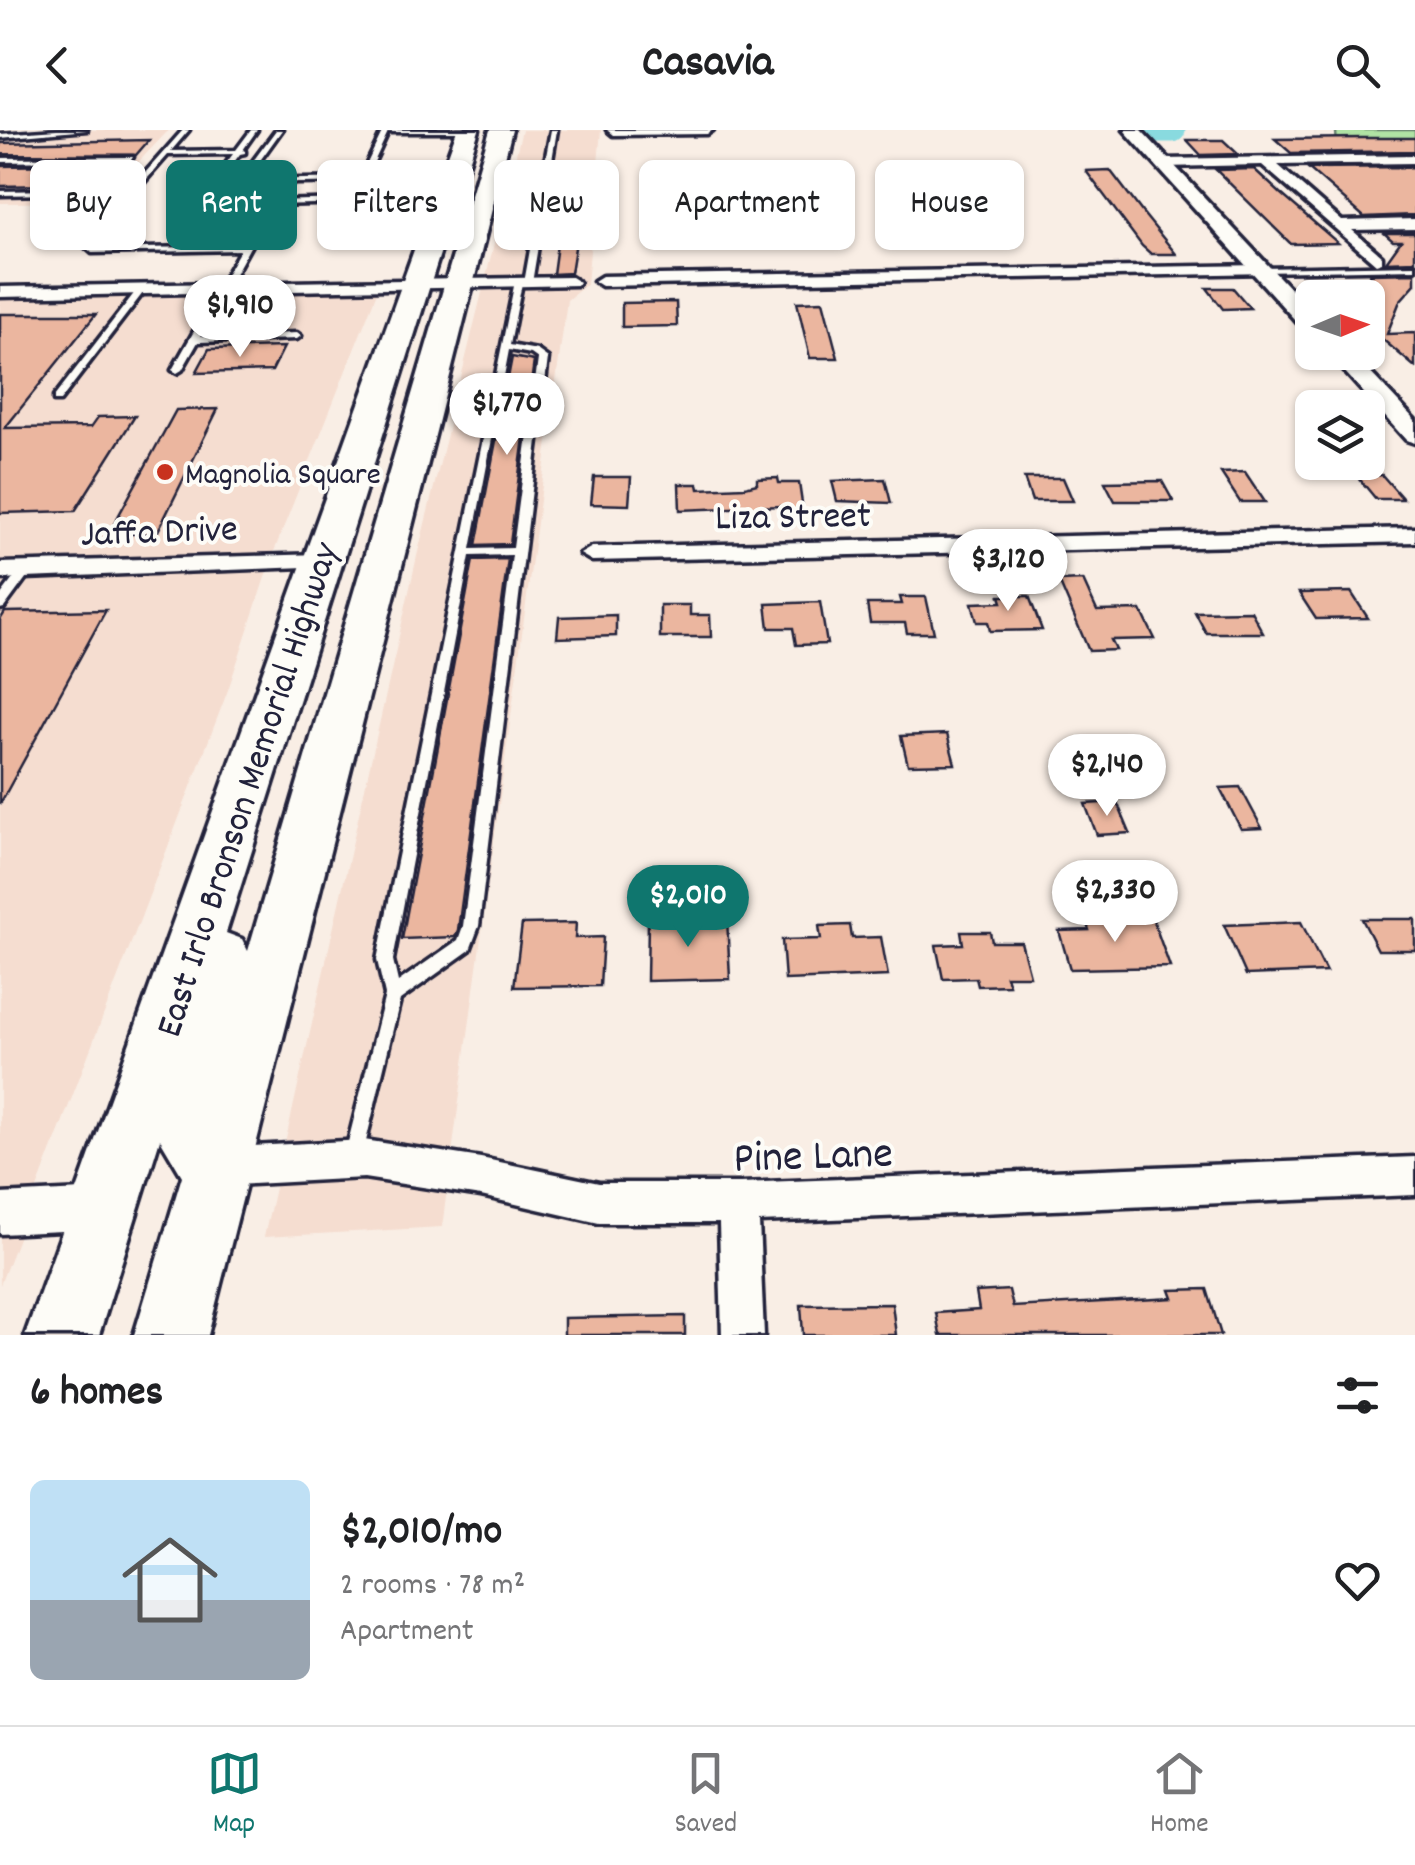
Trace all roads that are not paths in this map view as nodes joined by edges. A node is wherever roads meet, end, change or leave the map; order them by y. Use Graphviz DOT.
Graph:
graph roads {
  1 [pos="84,130"];
  2 [pos="186,130"];
  3 [pos="254,130"];
  4 [pos="279,130"];
  5 [pos="386,130"];
  6 [pos="468,130"];
  7 [pos="500,130"];
  8 [pos="554,130"];
  9 [pos="707,130"];
  10 [pos="1132,130"];
  11 [pos="613,131"];
  12 [pos="0,136"];
  13 [pos="264,151"];
  14 [pos="238,152"];
  15 [pos="166,153"];
  16 [pos="132,158"];
  17 [pos="1415,159"];
  18 [pos="0,160"];
  19 [pos="232,160"];
  20 [pos="257,160"];
  21 [pos="372,160"];
  22 [pos="549,160"];
  23 [pos="1265,161"];
  24 [pos="1162,163"];
  25 [pos="488,175"];
  26 [pos="494,175"];
  27 [pos="0,192"];
  28 [pos="30,192"];
  29 [pos="1415,224"];
  30 [pos="1339,226"];
  31 [pos="166,250"];
  32 [pos="243,250"];
  33 [pos="530,250"];
  34 [pos="1376,259"];
  35 [pos="1415,267"];
  36 [pos="1262,270"];
  37 [pos="602,281"];
  38 [pos="571,282"];
  39 [pos="523,283"];
  40 [pos="437,284"];
  41 [pos="222,288"];
  42 [pos="142,289"];
  43 [pos="0,292"];
  44 [pos="1295,306"];
  45 [pos="297,336"];
  46 [pos="196,338"];
  47 [pos="505,346"];
  48 [pos="177,370"];
  49 [pos="1355,370"];
  50 [pos="57,399"];
  51 [pos="1415,435"];
  52 [pos="1415,535"];
  53 [pos="518,551"];
  54 [pos="465,553"];
  55 [pos="592,554"];
  56 [pos="320,562"];
  57 [pos="0,570"];
  58 [pos="26,570"];
  59 [pos="0,605"];
  60 [pos="287,662"];
  61 [pos="393,995"];
  62 [pos="261,1006"];
  63 [pos="353,1160"];
  64 [pos="217,1167"];
  65 [pos="1415,1176"];
  66 [pos="740,1203"];
  67 [pos="104,1209"];
  68 [pos="0,1214"];
  69 [pos="62,1335"];
  70 [pos="171,1335"];
  71 [pos="743,1335"];
  1 -- 12 [label="lane"];
  2 -- 15 [label="lane"];
  3 -- 14 [label="lane"];
  4 -- 13 [label="lane"];
  5 -- 6 [label="lane"];
  5 -- 21 [label="lane"];
  6 -- 40 [label="highway, East Irlo Bronson Memorial Highway"];
  7 -- 25 [label="highway, East Irlo Bronson Memorial Highway"];
  8 -- 22 [label="lane"];
  9 -- 11 [label="street"];
  10 -- 24 [label="street"];
  13 -- 14 [label="lane"];
  13 -- 20 [label="lane"];
  14 -- 15 [label="lane"];
  14 -- 19 [label="lane"];
  15 -- 31 [label="lane"];
  16 -- 18 [label="lane"];
  17 -- 23 [label="street"];
  23 -- 24 [label="street"];
  23 -- 30 [label="street"];
  24 -- 36 [label="street"];
  25 -- 26 [label="lane"];
  25 -- 40 [label="highway, East Irlo Bronson Memorial Highway"];
  27 -- 28 [label="lane"];
  29 -- 30 [label="street"];
  30 -- 34 [label="street"];
  32 -- 41 [label="lane"];
  33 -- 39 [label="lane"];
  35 -- 36 [label="lane"];
  36 -- 37 [label="street"];
  36 -- 44 [label="street"];
  38 -- 39 [label="street"];
  39 -- 40 [label="street"];
  39 -- 47 [label="lane"];
  40 -- 41 [label="street"];
  40 -- 56 [label="highway, East Irlo Bronson Memorial Highway"];
  40 -- 62 [label="highway, East Irlo Bronson Memorial Highway"];
  41 -- 42 [label="street"];
  41 -- 46 [label="lane"];
  42 -- 43 [label="street"];
  42 -- 50 [label="lane"];
  45 -- 46 [label="lane"];
  46 -- 48 [label="lane"];
  47 -- 53 [label="lane"];
  47 -- 54 [label="lane"];
  49 -- 51 [label="street"];
  52 -- 55 [label="street, Liza Street"];
  53 -- 54 [label="lane"];
  53 -- 61 [label="lane"];
  54 -- 61 [label="lane"];
  56 -- 58 [label="street, Jaffa Drive"];
  56 -- 60 [label="highway, East Irlo Bronson Memorial Highway"];
  56 -- 62 [label="highway"];
  57 -- 58 [label="street, Jaffa Drive"];
  58 -- 59 [label="lane"];
  60 -- 64 [label="highway"];
  60 -- 67 [label="highway, East Irlo Bronson Memorial Highway"];
  61 -- 63 [label="lane"];
  62 -- 64 [label="highway, East Irlo Bronson Memorial Highway"];
  63 -- 64 [label="street, Pine Lane"];
  63 -- 66 [label="street, Pine Lane"];
  64 -- 70 [label="highway, East Irlo Bronson Memorial Highway"];
  65 -- 66 [label="street, Pine Lane"];
  66 -- 71 [label="street"];
  67 -- 68 [label="street"];
  67 -- 69 [label="highway, East Irlo Bronson Memorial Highway"];
}
